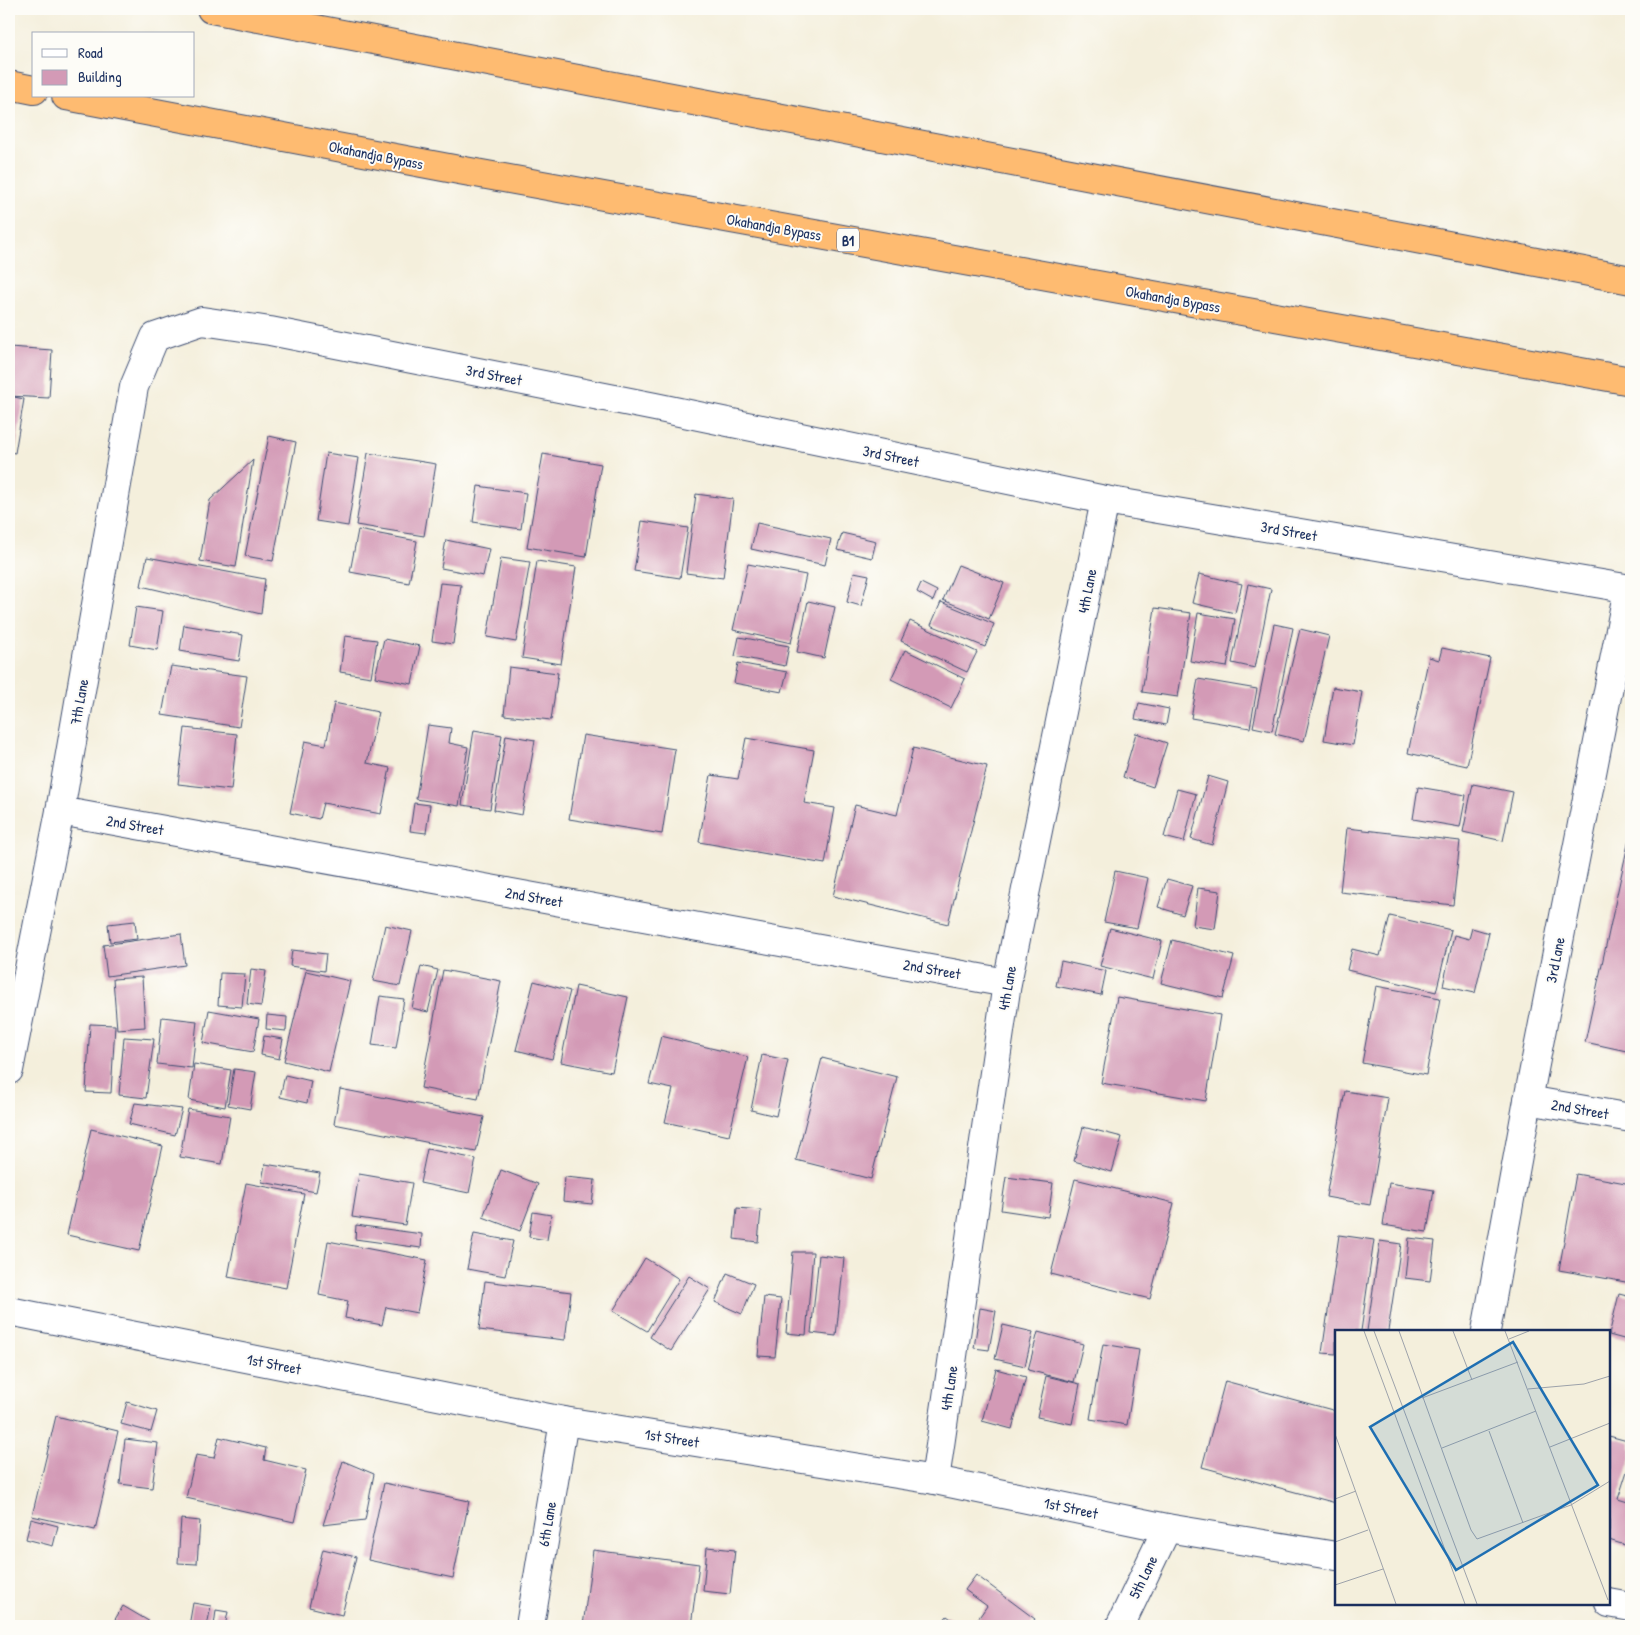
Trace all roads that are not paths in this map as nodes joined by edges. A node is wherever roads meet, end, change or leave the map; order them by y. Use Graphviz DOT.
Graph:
graph roads {
  1 [pos="211,9"];
  2 [pos="9,86"];
  3 [pos="32,90"];
  4 [pos="77,98"];
  5 [pos="1631,280"];
  6 [pos="155,337"];
  7 [pos="1631,381"];
  8 [pos="1106,500"];
  9 [pos="1630,589"];
  10 [pos="60,811"];
  11 [pos="1008,983"];
  12 [pos="9,1070"];
  13 [pos="1528,1100"];
  14 [pos="1631,1118"];
  15 [pos="9,1311"];
  16 [pos="1486,1330"];
  17 [pos="564,1421"];
  18 [pos="935,1480"];
  19 [pos="1167,1528"];
  20 [pos="1335,1556"];
  21 [pos="1610,1603"];
  22 [pos="1631,1607"];
  23 [pos="530,1626"];
  24 [pos="1120,1626"];
  1 -- 5 [label="highway"];
  2 -- 3 [label="highway"];
  4 -- 7 [label="highway, Okahandja Bypass / B1"];
  6 -- 8 [label="street, 3rd Street"];
  6 -- 10 [label="street, 7th Lane"];
  8 -- 9 [label="street, 3rd Street"];
  8 -- 11 [label="street, 4th Lane"];
  9 -- 13 [label="street, 3rd Lane"];
  10 -- 11 [label="street, 2nd Street"];
  10 -- 12 [label="street, 7th Lane"];
  11 -- 18 [label="street, 4th Lane"];
  13 -- 14 [label="street, 2nd Street"];
  13 -- 16 [label="street, 3rd Lane"];
  15 -- 17 [label="street, 1st Street"];
  17 -- 18 [label="street, 1st Street"];
  17 -- 23 [label="street, 6th Lane"];
  18 -- 19 [label="street, 1st Street"];
  19 -- 20 [label="street, 1st Street"];
  19 -- 24 [label="street, 5th Lane"];
  21 -- 22 [label="street"];
}
